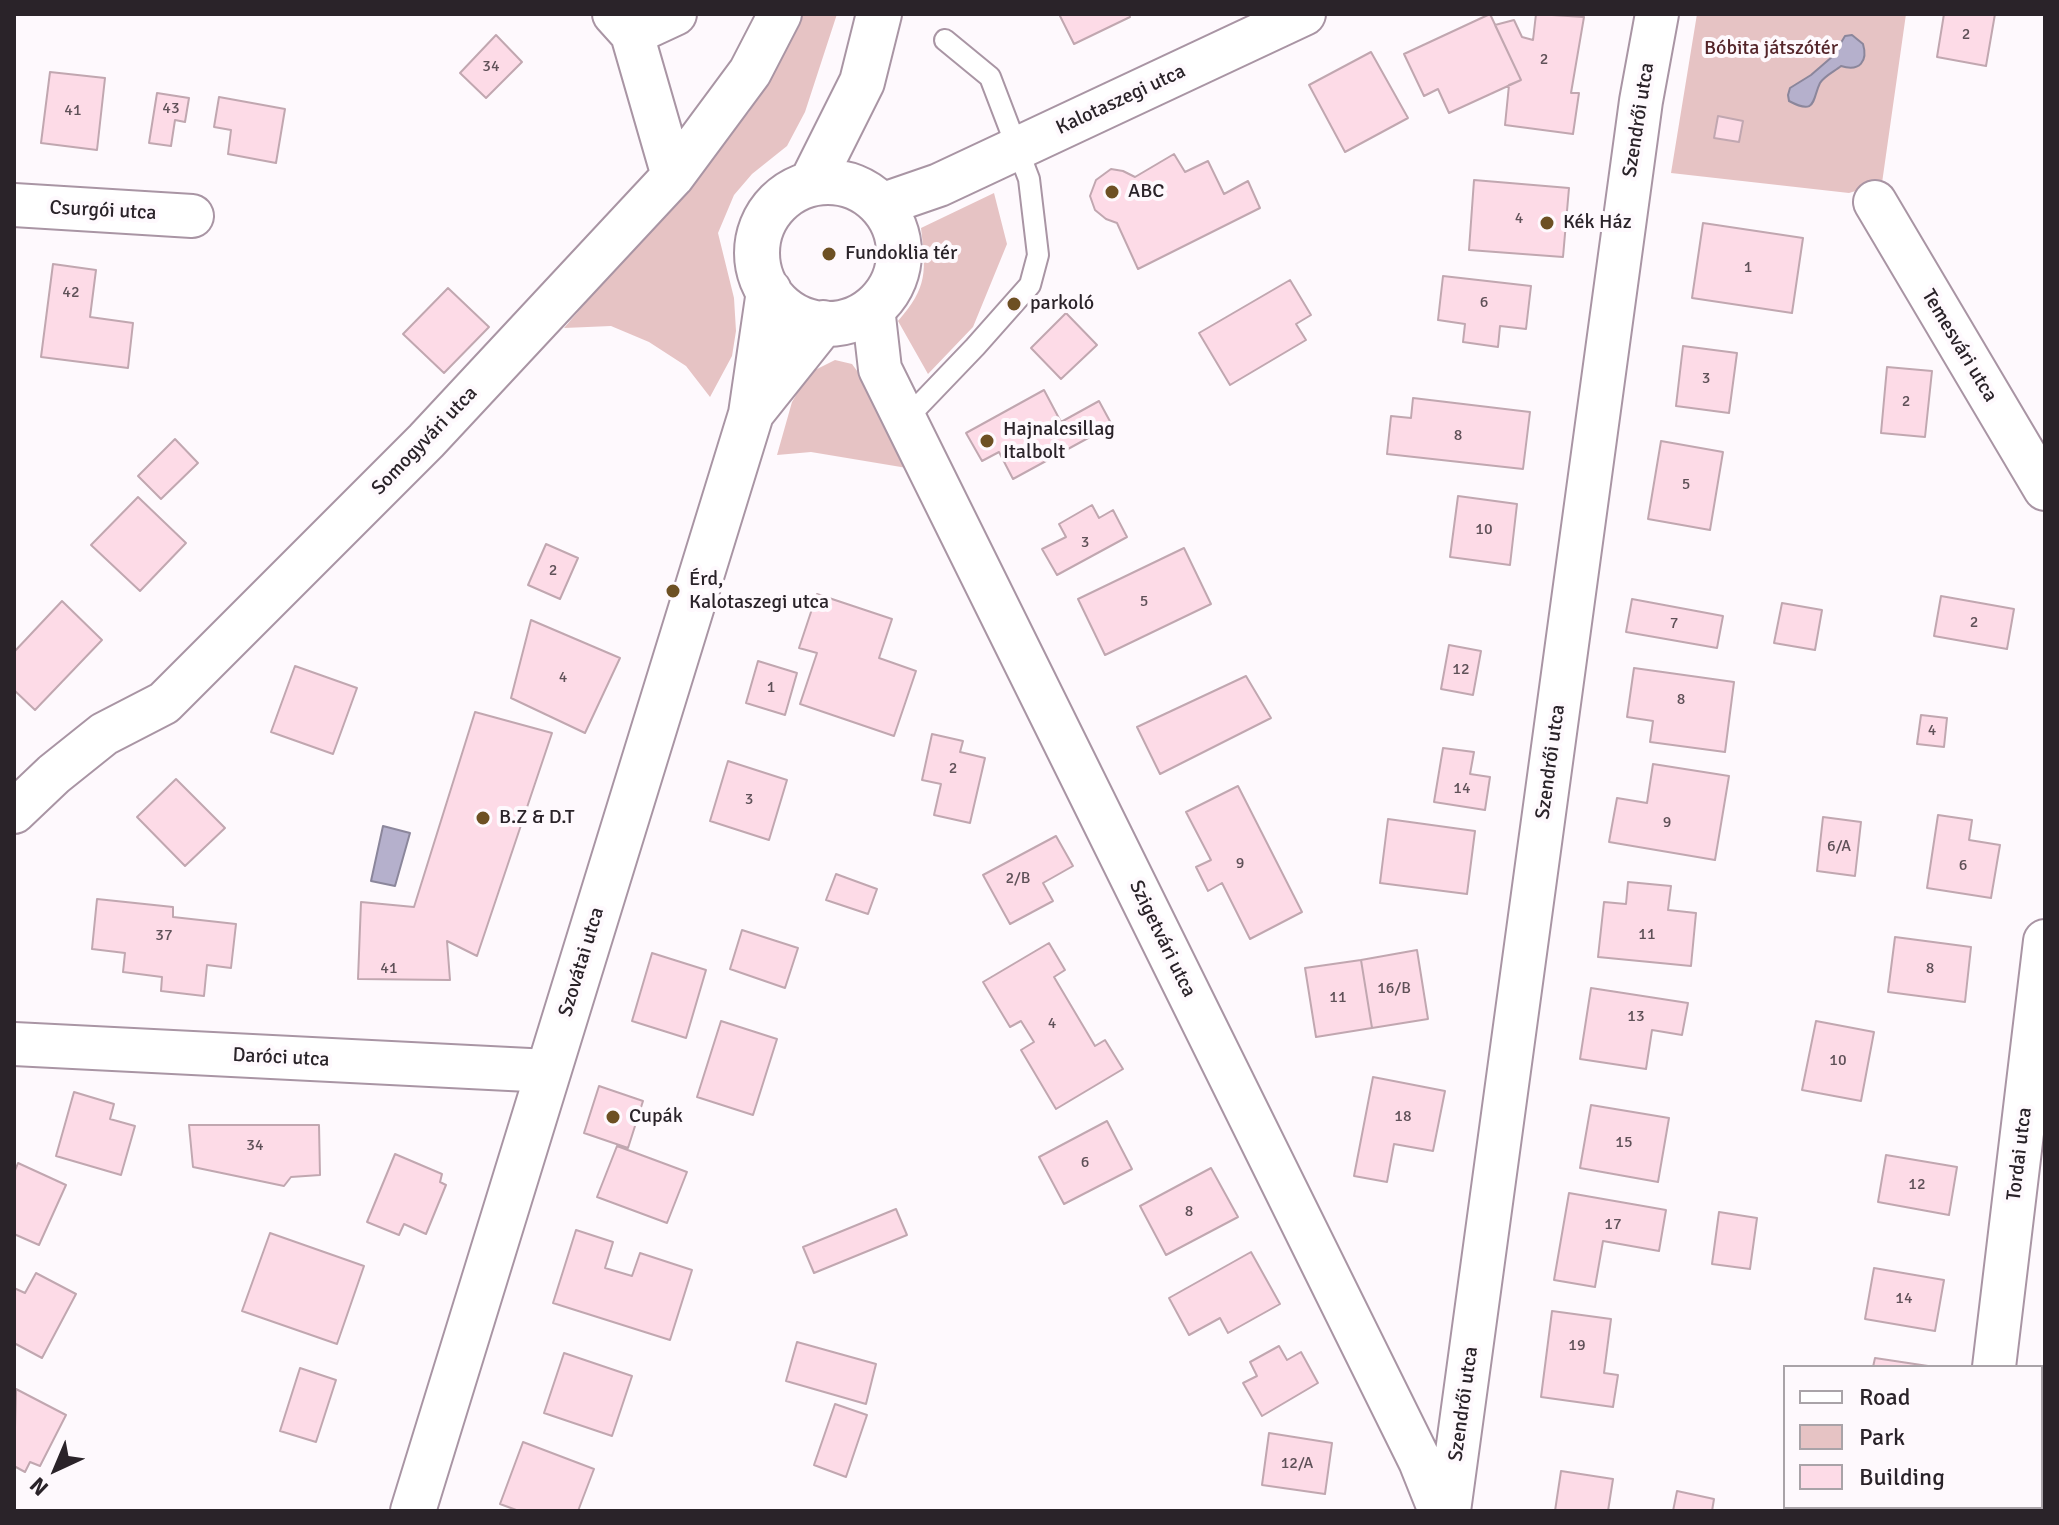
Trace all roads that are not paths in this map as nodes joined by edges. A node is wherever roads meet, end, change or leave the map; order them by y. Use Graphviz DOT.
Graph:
graph roads {
  1 [pos="675,14"];
  2 [pos="780,14"];
  3 [pos="879,14"];
  4 [pos="1304,14"];
  5 [pos="1657,14"];
  6 [pos="623,24"];
  7 [pos="945,40"];
  8 [pos="862,82"];
  9 [pos="1018,148"];
  10 [pos="673,176"];
  11 [pos="811,184"];
  12 [pos="1875,202"];
  13 [pos="14,205"];
  14 [pos="879,208"];
  15 [pos="192,216"];
  16 [pos="769,291"];
  17 [pos="873,308"];
  18 [pos="823,323"];
  19 [pos="880,369"];
  20 [pos="751,414"];
  21 [pos="905,420"];
  22 [pos="2041,475"];
  23 [pos="14,812"];
  24 [pos="2045,941"];
  25 [pos="14,1044"];
  26 [pos="549,1071"];
  27 [pos="1994,1365"];
  28 [pos="413,1511"];
  29 [pos="1440,1511"];
  30 [pos="1449,1511"];
  1 -- 6 [label="street"];
  2 -- 10 [label="street, Somogyvári utca"];
  3 -- 8 [label="street"];
  4 -- 9 [label="street, Kalotaszegi utca"];
  5 -- 30 [label="street, Szendrői utca"];
  6 -- 10 [label="street"];
  7 -- 9 [label="lane"];
  8 -- 11 [label="street"];
  8 -- 14 [label="street"];
  9 -- 14 [label="street, Kalotaszegi utca"];
  9 -- 21 [label="lane"];
  10 -- 23 [label="street, Somogyvári utca"];
  11 -- 14 [label="street"];
  11 -- 16 [label="street"];
  12 -- 22 [label="street, Temesvári utca"];
  13 -- 15 [label="street, Csurgói utca"];
  14 -- 17 [label="street"];
  16 -- 18 [label="street"];
  16 -- 20 [label="street"];
  17 -- 18 [label="street"];
  17 -- 19 [label="street, Szigetvári utca"];
  18 -- 19 [label="street, Szigetvári utca"];
  18 -- 20 [label="street"];
  19 -- 21 [label="street, Szigetvári utca"];
  20 -- 26 [label="street, Szovátai utca"];
  21 -- 29 [label="street, Szigetvári utca"];
  24 -- 27 [label="street, Tordai utca"];
  25 -- 26 [label="street, Daróci utca"];
  26 -- 28 [label="street, Szovátai utca"];
}
